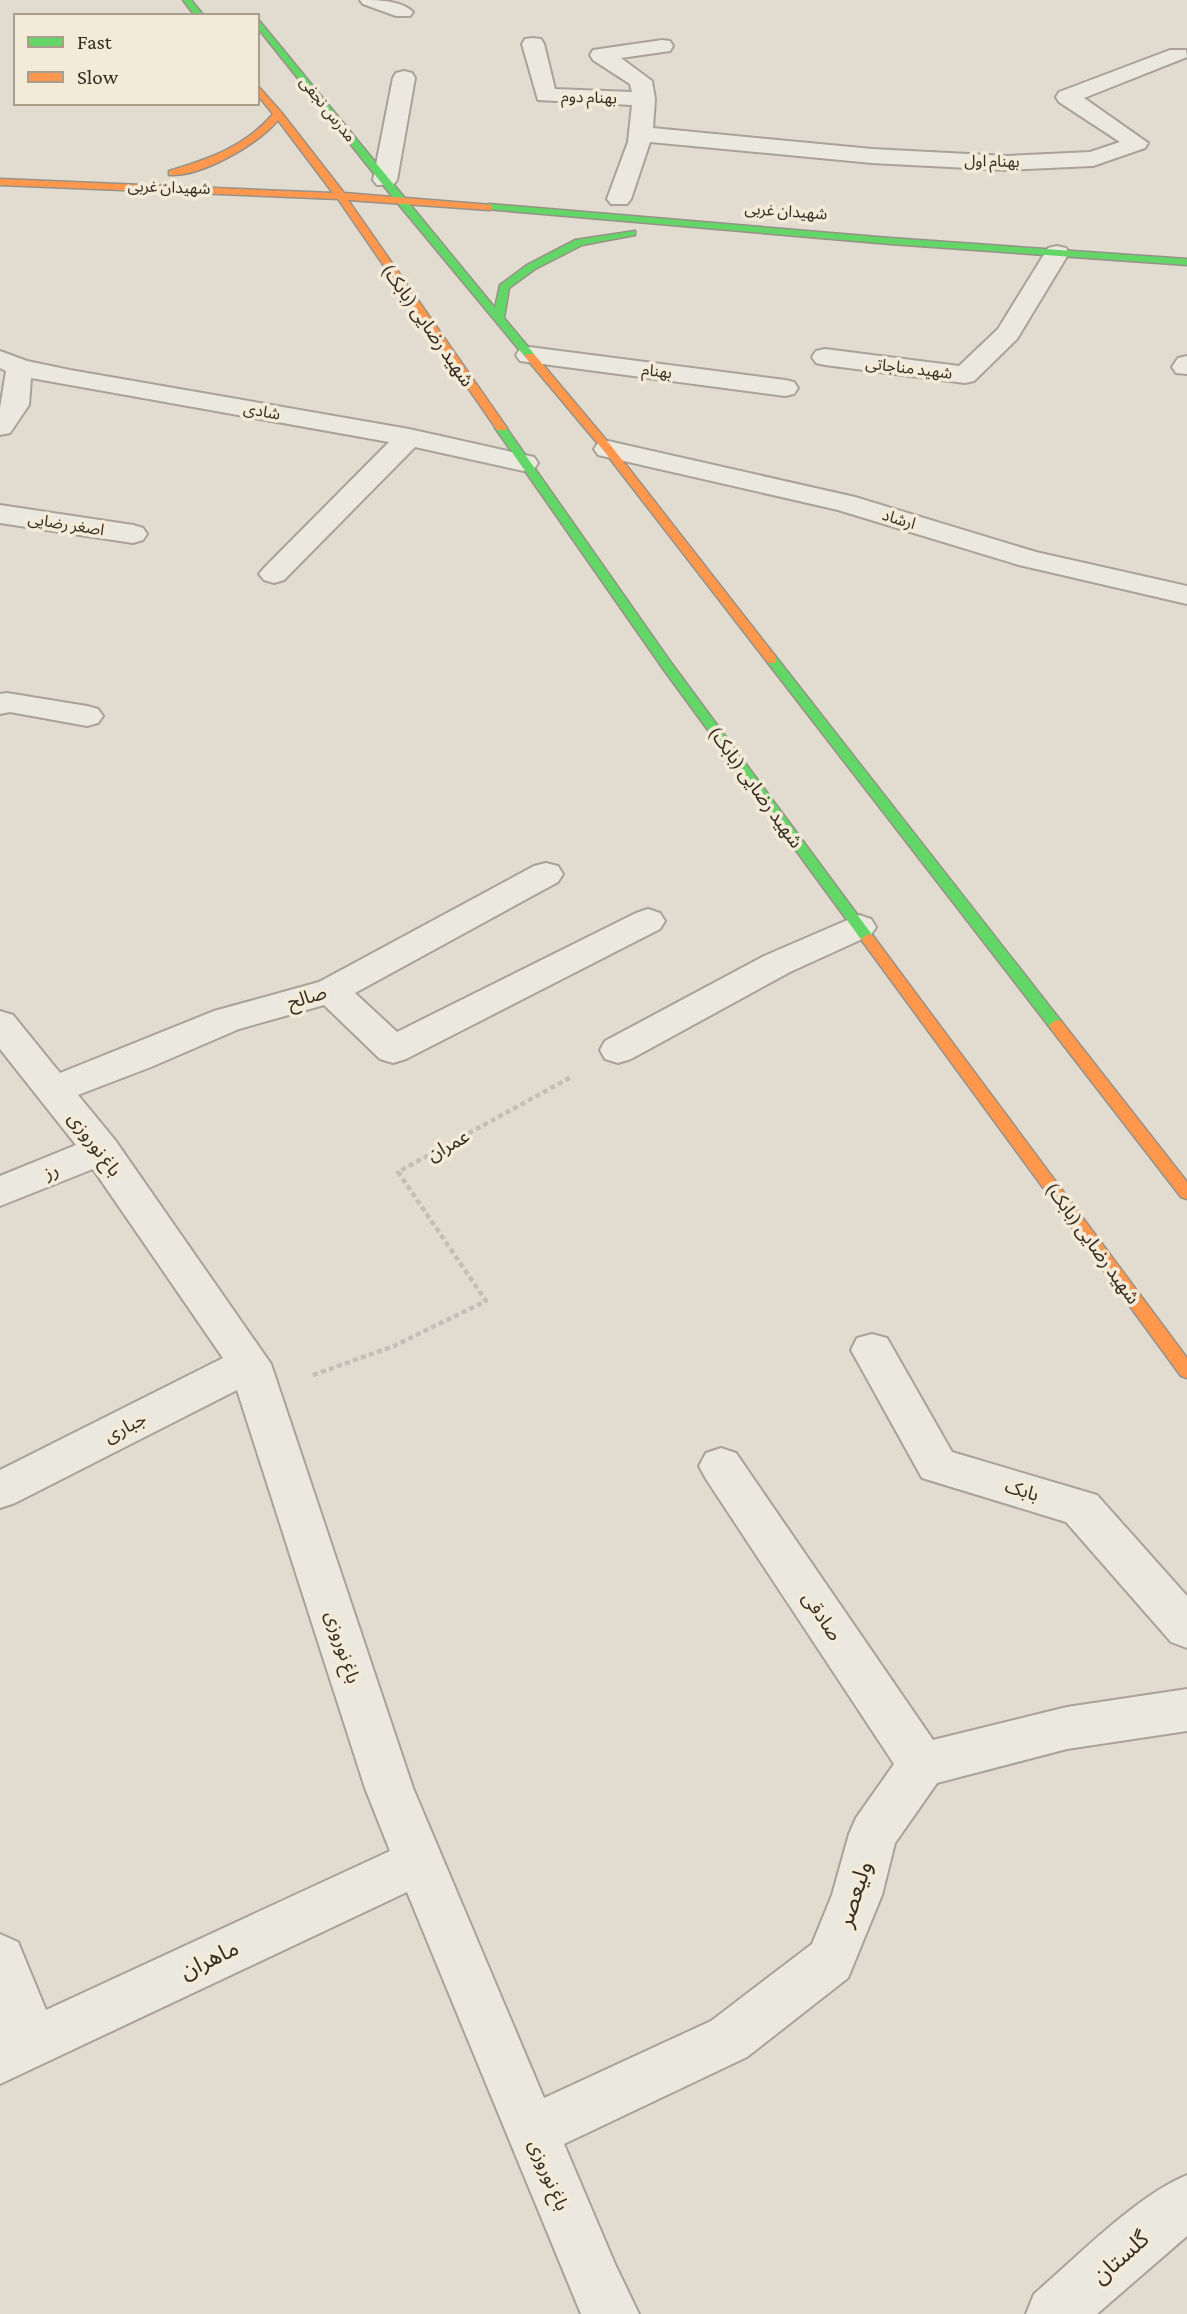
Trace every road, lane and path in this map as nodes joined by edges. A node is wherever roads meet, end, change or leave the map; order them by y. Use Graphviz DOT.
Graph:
graph roads {
  1 [pos="187,0"];
  2 [pos="370,0"];
  3 [pos="403,12"];
  4 [pos="198,14"];
  5 [pos="259,25"];
  6 [pos="533,44"];
  7 [pos="662,46"];
  8 [pos="1178,55"];
  9 [pos="404,78"];
  10 [pos="259,90"];
  11 [pos="644,99"];
  12 [pos="278,114"];
  13 [pos="643,134"];
  14 [pos="0,169"];
  15 [pos="172,173"];
  16 [pos="328,177"];
  17 [pos="0,182"];
  18 [pos="412,183"];
  19 [pos="374,184"];
  20 [pos="215,189"];
  21 [pos="337,194"];
  22 [pos="617,199"];
  23 [pos="283,208"];
  24 [pos="682,224"];
  25 [pos="348,233"];
  26 [pos="373,246"];
  27 [pos="1057,253"];
  28 [pos="1187,262"];
  29 [pos="499,318"];
  30 [pos="529,355"];
  31 [pos="825,357"];
  32 [pos="10,363"];
  33 [pos="785,388"];
  34 [pos="0,427"];
  35 [pos="409,437"];
  36 [pos="608,449"];
  37 [pos="524,463"];
  38 [pos="0,514"];
  39 [pos="133,534"];
  40 [pos="274,574"];
  41 [pos="1187,595"];
  42 [pos="0,705"];
  43 [pos="87,716"];
  44 [pos="546,874"];
  45 [pos="648,921"];
  46 [pos="859,927"];
  47 [pos="331,991"];
  48 [pos="0,1024"];
  49 [pos="618,1051"];
  50 [pos="54,1089"];
  51 [pos="101,1150"];
  52 [pos="0,1192"];
  53 [pos="1187,1193"];
  54 [pos="872,1350"];
  55 [pos="250,1364"];
  56 [pos="1187,1371"];
  57 [pos="721,1466"];
  58 [pos="0,1490"];
  59 [pos="1187,1628"];
  60 [pos="1187,1710"];
  61 [pos="922,1765"];
  62 [pos="419,1861"];
  63 [pos="0,1959"];
  64 [pos="16,2050"];
  65 [pos="531,2132"];
  66 [pos="1187,2202"];
  67 [pos="611,2314"];
  68 [pos="1054,2314"];
  1 -- 4 [label="main road"];
  2 -- 3 [label="street"];
  5 -- 19 [label="main road, مدرس نجفی"];
  6 -- 11 [label="street, بهنام دوم"];
  7 -- 11 [label="street"];
  8 -- 13 [label="street, بهنام اول"];
  9 -- 19 [label="street"];
  10 -- 12 [label="main road"];
  11 -- 13 [label="street"];
  12 -- 15 [label="main road"];
  12 -- 16 [label="main road"];
  13 -- 22 [label="street"];
  14 -- 15 [label="main road, شهیدان غربی"];
  15 -- 16 [label="main road, شهیدان غربی"];
  16 -- 19 [label="main road, شهیدان غربی"];
  16 -- 21 [label="main road"];
  17 -- 20 [label="main road, شهیدان غربی"];
  18 -- 19 [label="main road"];
  19 -- 21 [label="main road, شهیدان غربی"];
  19 -- 24 [label="main road, شهیدان غربی"];
  19 -- 29 [label="main road"];
  20 -- 21 [label="main road, شهیدان غربی"];
  20 -- 23 [label="main road"];
  21 -- 26 [label="main road, شهید رضایی (بابک)"];
  24 -- 27 [label="main road, شهیدان غربی"];
  24 -- 29 [label="main road"];
  25 -- 26 [label="main road"];
  26 -- 37 [label="main road, شهید رضایی (بابک)"];
  27 -- 28 [label="main road, شهیدان غربی"];
  27 -- 31 [label="street, شهید مناجاتی"];
  29 -- 30 [label="main road"];
  30 -- 33 [label="street, بهنام"];
  30 -- 36 [label="main road"];
  32 -- 34 [label="street"];
  32 -- 35 [label="street, شادی"];
  35 -- 37 [label="street, شادی"];
  35 -- 40 [label="street"];
  36 -- 41 [label="street, ارشاد"];
  36 -- 53 [label="main road"];
  37 -- 46 [label="main road, شهید رضایی (بابک)"];
  38 -- 39 [label="street, اصغر رضایی"];
  42 -- 43 [label="street"];
  44 -- 47 [label="street, صالح"];
  45 -- 47 [label="street"];
  46 -- 49 [label="street"];
  46 -- 56 [label="main road, شهید رضایی (بابک)"];
  47 -- 50 [label="street, صالح"];
  48 -- 50 [label="street, باغ نوروزی"];
  49 -- 55 [label="path, عمران"];
  50 -- 51 [label="street, باغ نوروزی"];
  51 -- 52 [label="street, رز"];
  51 -- 55 [label="street, باغ نوروزی"];
  54 -- 59 [label="street, بابک"];
  55 -- 58 [label="street, جباری"];
  55 -- 62 [label="street, باغ نوروزی"];
  57 -- 61 [label="street, صادقی"];
  60 -- 61 [label="street"];
  61 -- 65 [label="street, ولیعصر"];
  62 -- 64 [label="street, ماهران"];
  62 -- 65 [label="street, باغ نوروزی"];
  63 -- 64 [label="street"];
  65 -- 67 [label="street, باغ نوروزی"];
  66 -- 68 [label="street, گلستان"];
}
